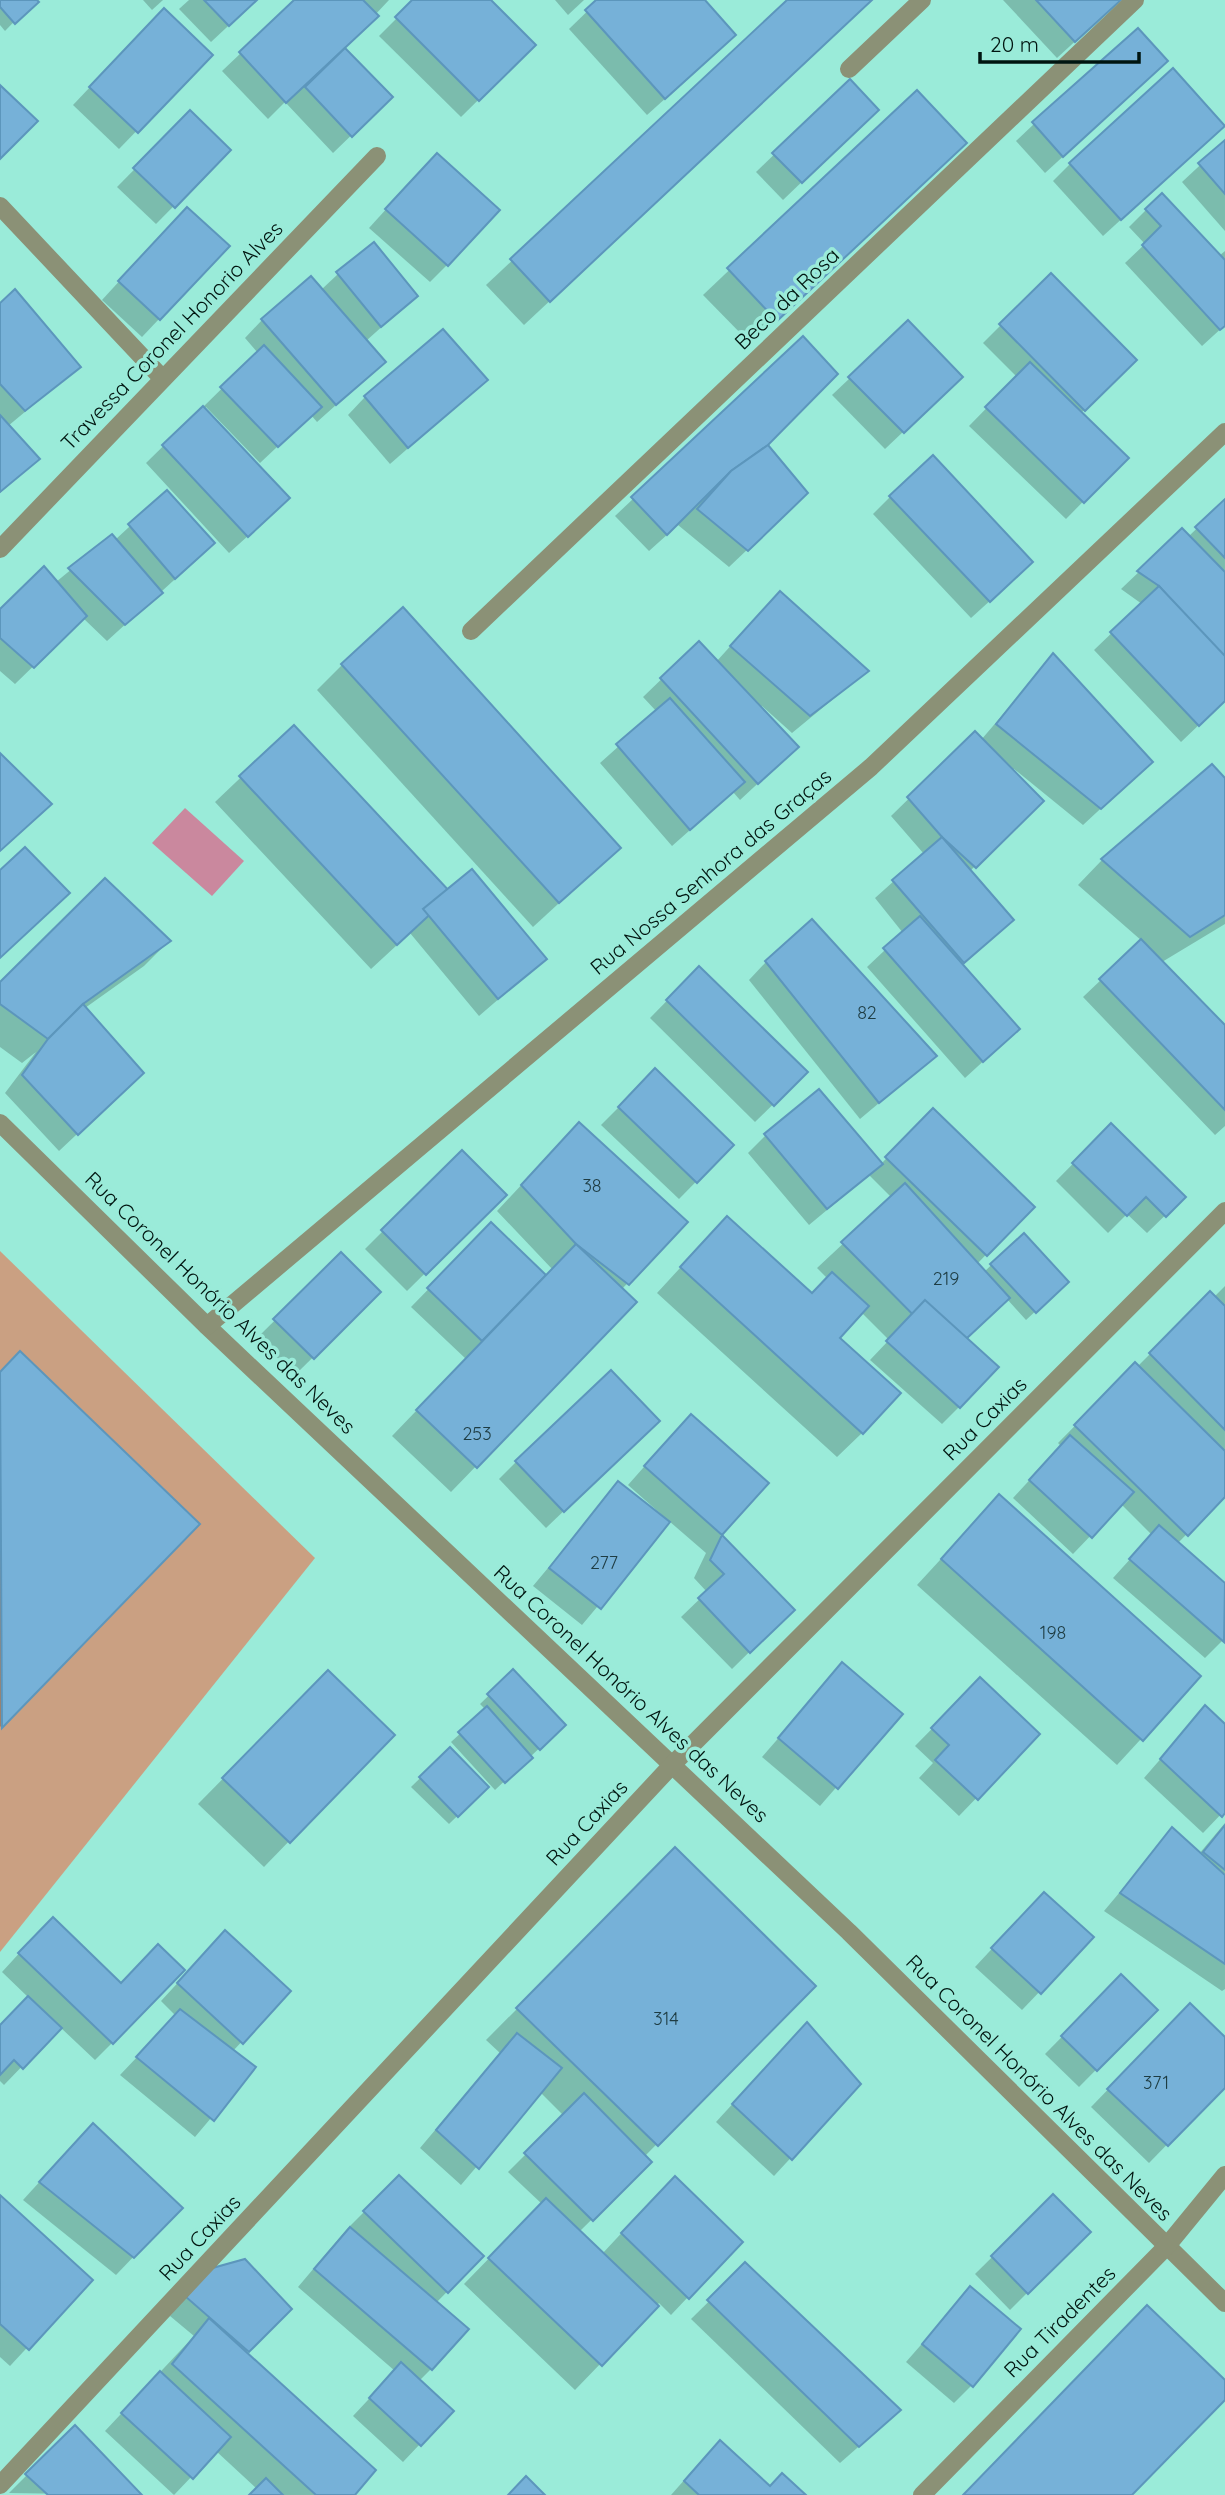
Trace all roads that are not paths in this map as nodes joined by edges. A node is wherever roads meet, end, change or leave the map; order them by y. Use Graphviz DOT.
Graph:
graph roads {
  1 [pos="922,0"];
  2 [pos="1135,0"];
  3 [pos="849,69"];
  4 [pos="377,156"];
  5 [pos="0,206"];
  6 [pos="162,378"];
  7 [pos="1225,432"];
  8 [pos="0,549"];
  9 [pos="471,631"];
  10 [pos="0,1123"];
  11 [pos="1225,1210"];
  12 [pos="207,1326"];
  13 [pos="673,1764"];
  14 [pos="1225,2175"];
  15 [pos="1166,2247"];
  16 [pos="1225,2304"];
  17 [pos="0,2484"];
  18 [pos="922,2495"];
  1 -- 3 [label="street"];
  2 -- 9 [label="street, Beco da Rosa"];
  4 -- 6 [label="street, Travessa Coronel Honorio Alves"];
  5 -- 6 [label="street"];
  6 -- 8 [label="street, Travessa Coronel Honorio Alves"];
  7 -- 12 [label="street, Rua Nossa Senhora das Graças"];
  10 -- 12 [label="street, Rua Coronel Honório Alves das Neves"];
  11 -- 13 [label="street, Rua Caxias"];
  12 -- 13 [label="street, Rua Coronel Honório Alves das Neves"];
  13 -- 15 [label="street, Rua Coronel Honório Alves das Neves"];
  13 -- 17 [label="street, Rua Caxias"];
  14 -- 15 [label="street, Rua Tiradentes"];
  15 -- 16 [label="street, Rua Coronel Honório Alves das Neves"];
  15 -- 18 [label="street, Rua Tiradentes"];
}
